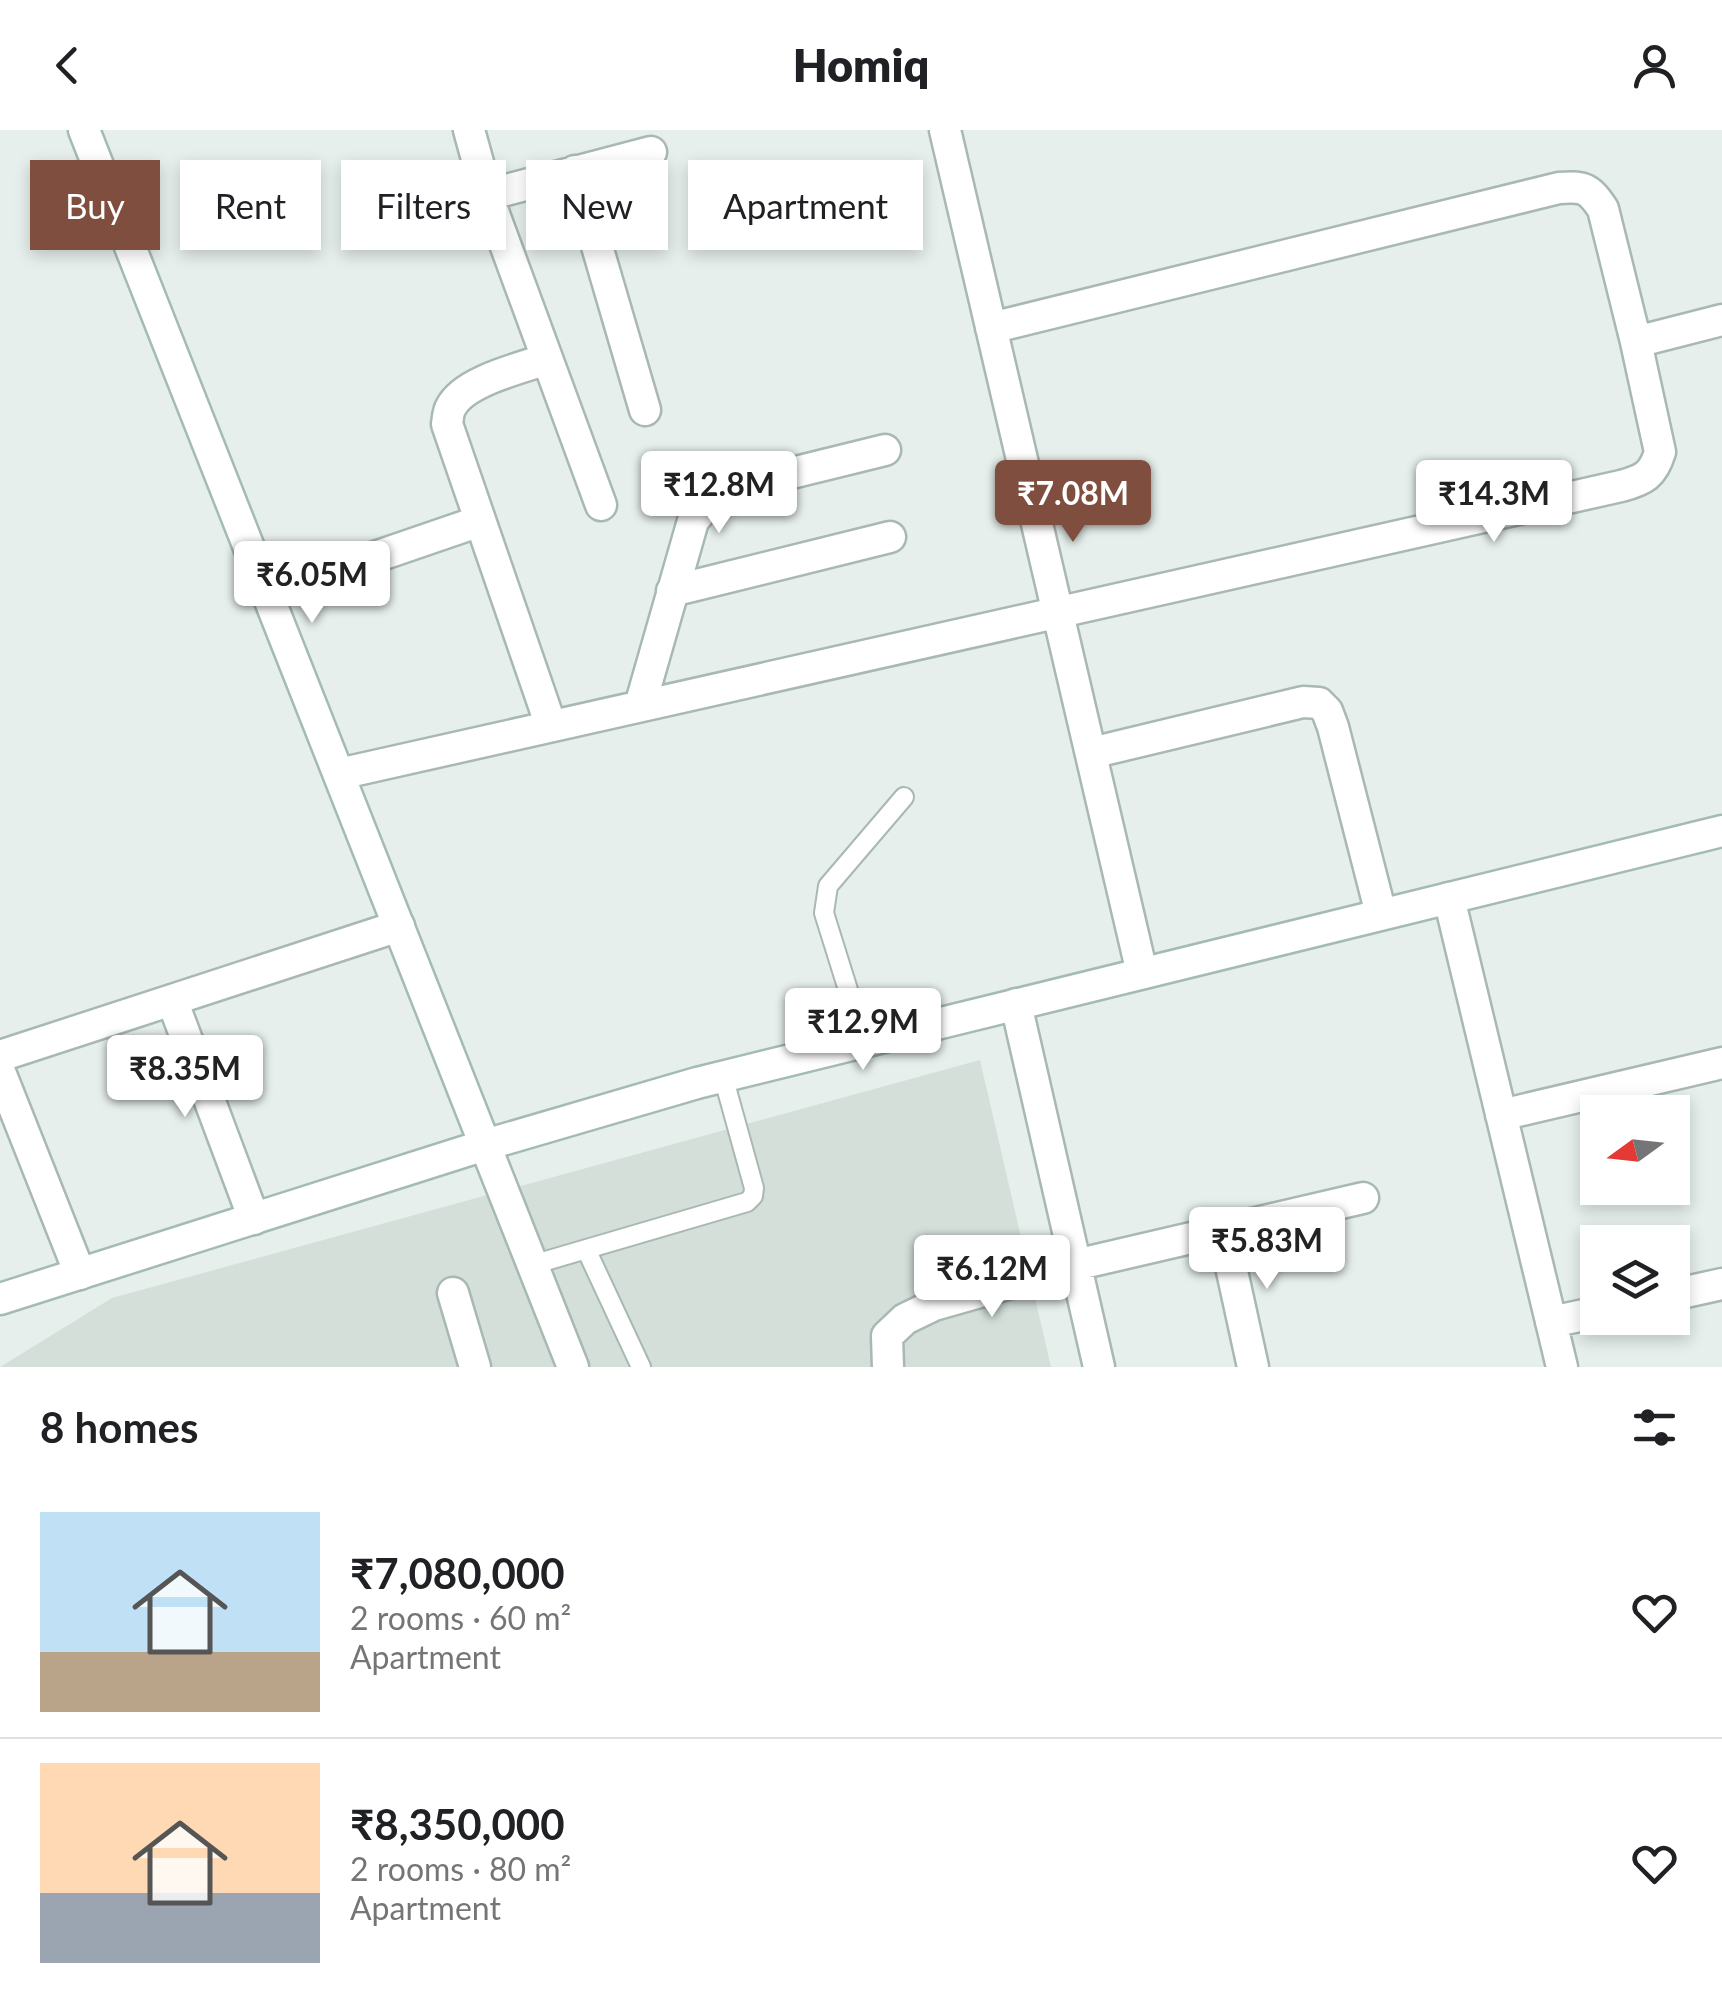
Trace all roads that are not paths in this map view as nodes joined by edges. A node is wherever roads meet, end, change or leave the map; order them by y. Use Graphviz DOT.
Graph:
graph roads {
  1 [pos="84,130"];
  2 [pos="469,130"];
  3 [pos="946,130"];
  4 [pos="651,152"];
  5 [pos="477,160"];
  6 [pos="619,160"];
  7 [pos="506,246"];
  8 [pos="598,250"];
  9 [pos="1722,320"];
  10 [pos="991,328"];
  11 [pos="1636,342"];
  12 [pos="548,359"];
  13 [pos="645,410"];
  14 [pos="885,450"];
  15 [pos="602,506"];
  16 [pos="480,521"];
  17 [pos="890,537"];
  18 [pos="672,592"];
  19 [pos="268,594"];
  20 [pos="1058,612"];
  21 [pos="640,706"];
  22 [pos="551,726"];
  23 [pos="1091,753"];
  24 [pos="339,774"];
  25 [pos="904,797"];
  26 [pos="1722,831"];
  27 [pos="1449,898"];
  28 [pos="1381,914"];
  29 [pos="399,926"];
  30 [pos="1142,973"];
  31 [pos="172,1000"];
  32 [pos="1016,1004"];
  33 [pos="864,1042"];
  34 [pos="0,1056"];
  35 [pos="1722,1063"];
  36 [pos="0,1072"];
  37 [pos="723,1076"];
  38 [pos="1501,1115"];
  39 [pos="485,1144"];
  40 [pos="1363,1198"];
  41 [pos="254,1218"];
  42 [pos="1223,1230"];
  43 [pos="586,1249"];
  44 [pos="1076,1264"];
  45 [pos="532,1265"];
  46 [pos="80,1274"];
  47 [pos="1722,1284"];
  48 [pos="1690,1291"];
  49 [pos="452,1294"];
  50 [pos="0,1299"];
  51 [pos="1580,1316"];
  52 [pos="1551,1322"];
  53 [pos="475,1367"];
  54 [pos="573,1367"];
  55 [pos="641,1367"];
  56 [pos="888,1367"];
  57 [pos="1098,1367"];
  58 [pos="1253,1367"];
  59 [pos="1562,1367"];
  1 -- 19 [label="street"];
  2 -- 5 [label="street"];
  3 -- 10 [label="street"];
  4 -- 6 [label="street"];
  7 -- 12 [label="street"];
  8 -- 13 [label="street"];
  9 -- 11 [label="street"];
  10 -- 11 [label="street"];
  10 -- 20 [label="street"];
  11 -- 20 [label="street"];
  12 -- 15 [label="street"];
  12 -- 16 [label="street"];
  14 -- 18 [label="street"];
  16 -- 19 [label="street"];
  16 -- 22 [label="street"];
  17 -- 18 [label="street"];
  18 -- 21 [label="street"];
  19 -- 24 [label="street"];
  20 -- 21 [label="street"];
  20 -- 23 [label="street"];
  21 -- 22 [label="street"];
  22 -- 24 [label="street"];
  23 -- 28 [label="street"];
  23 -- 30 [label="street"];
  24 -- 29 [label="street"];
  25 -- 33 [label="lane"];
  26 -- 27 [label="street"];
  27 -- 28 [label="street"];
  27 -- 38 [label="street"];
  28 -- 30 [label="street"];
  29 -- 31 [label="street"];
  29 -- 39 [label="street"];
  30 -- 32 [label="street"];
  31 -- 34 [label="street"];
  31 -- 41 [label="street"];
  32 -- 33 [label="street"];
  32 -- 44 [label="street"];
  33 -- 37 [label="street"];
  35 -- 38 [label="street"];
  36 -- 46 [label="street"];
  37 -- 39 [label="street"];
  37 -- 43 [label="lane"];
  38 -- 52 [label="street"];
  39 -- 41 [label="street"];
  39 -- 45 [label="street"];
  40 -- 42 [label="street"];
  41 -- 46 [label="street"];
  42 -- 44 [label="street"];
  42 -- 58 [label="street"];
  43 -- 45 [label="lane"];
  43 -- 55 [label="lane"];
  44 -- 56 [label="street"];
  44 -- 57 [label="street"];
  45 -- 54 [label="street"];
  46 -- 50 [label="street"];
  47 -- 48 [label="street"];
  49 -- 53 [label="street"];
  51 -- 52 [label="street"];
  52 -- 59 [label="street"];
}
